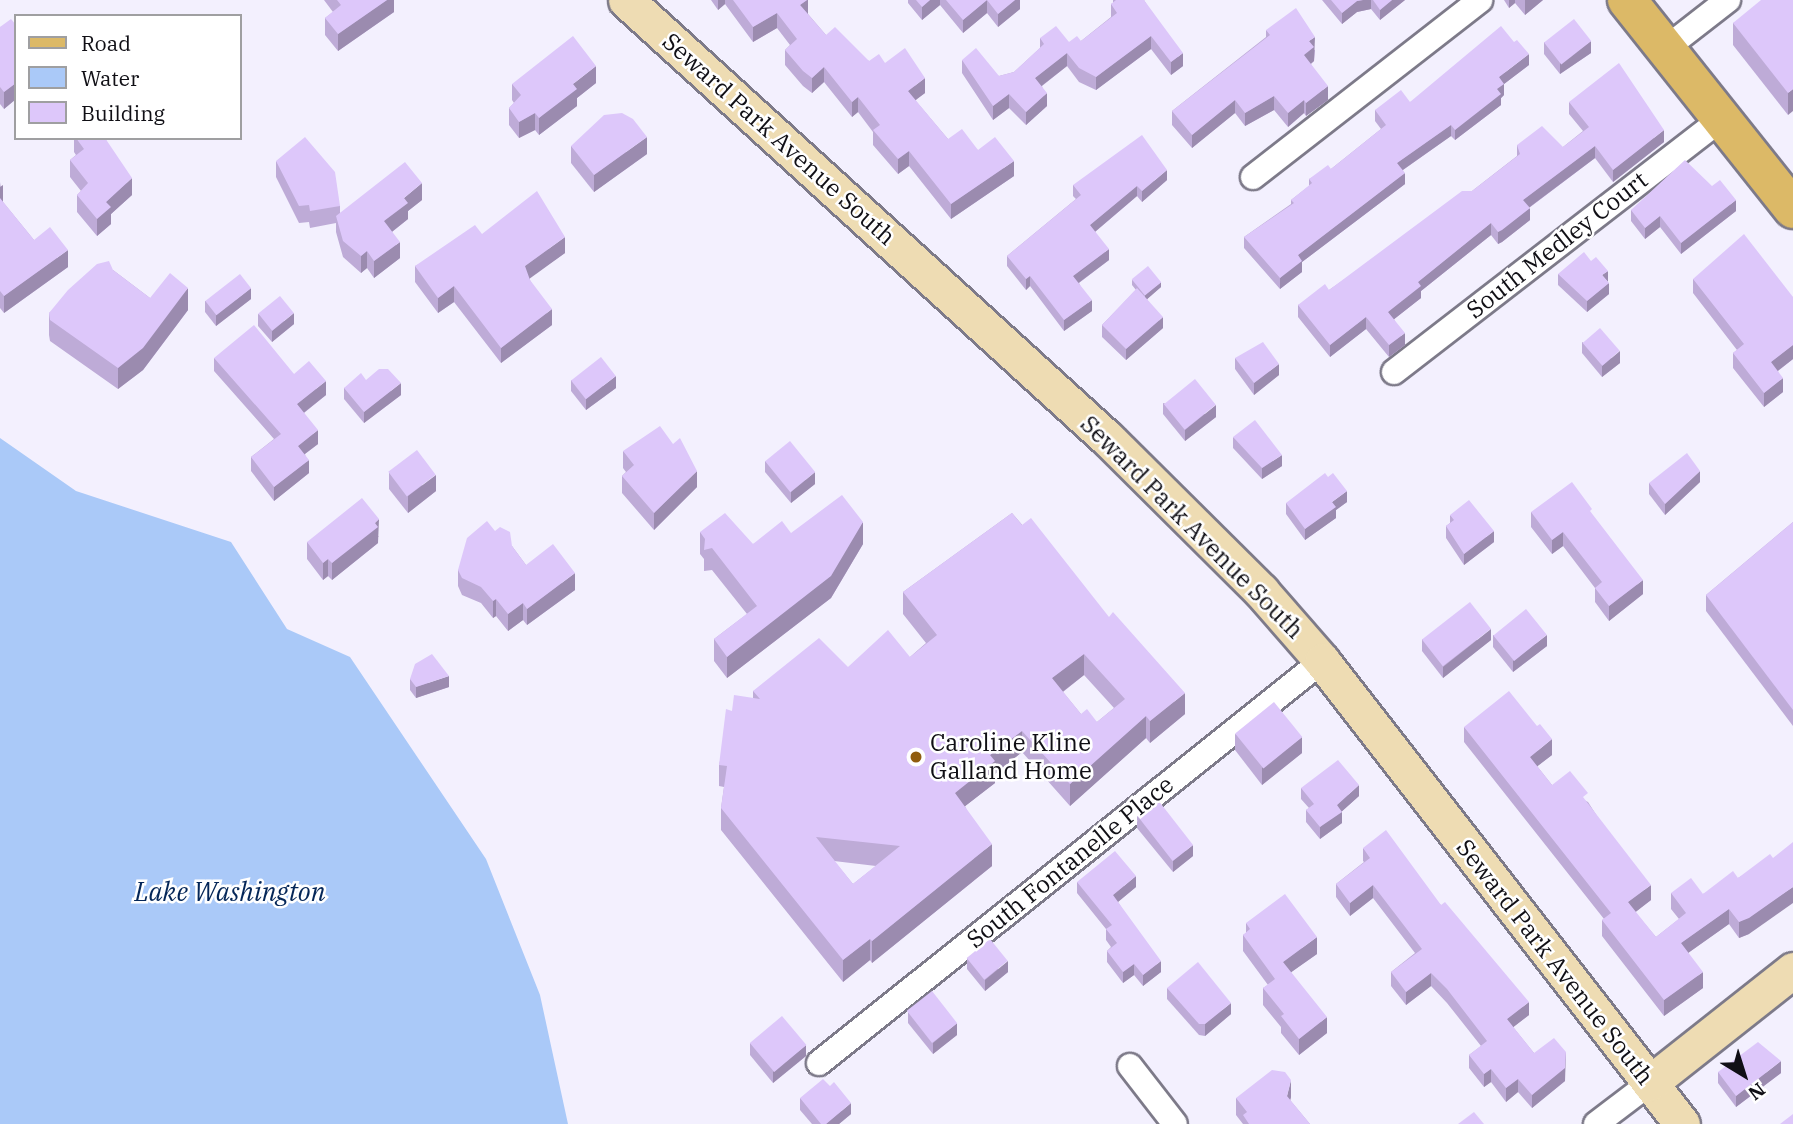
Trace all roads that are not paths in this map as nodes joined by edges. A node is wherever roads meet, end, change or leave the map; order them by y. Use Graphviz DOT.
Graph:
graph roads {
  1 [pos="626,0"];
  2 [pos="1480,0"];
  3 [pos="1627,0"];
  4 [pos="1728,0"];
  5 [pos="1665,49"];
  6 [pos="1721,118"];
  7 [pos="1253,177"];
  8 [pos="1793,209"];
  9 [pos="1394,372"];
  10 [pos="1322,661"];
  11 [pos="1793,970"];
  12 [pos="818,1063"];
  13 [pos="1130,1066"];
  14 [pos="1650,1083"];
  15 [pos="1175,1124"];
  16 [pos="1596,1124"];
  17 [pos="1682,1124"];
  1 -- 10 [label="main road, Seward Park Avenue South"];
  2 -- 7 [label="street"];
  3 -- 5 [label="main road"];
  4 -- 5 [label="street"];
  5 -- 6 [label="main road"];
  6 -- 8 [label="main road"];
  6 -- 9 [label="street, South Medley Court"];
  10 -- 12 [label="street, South Fontanelle Place"];
  10 -- 14 [label="main road, Seward Park Avenue South"];
  11 -- 14 [label="main road"];
  13 -- 15 [label="street"];
  14 -- 16 [label="street"];
  14 -- 17 [label="main road, Seward Park Avenue South"];
}
